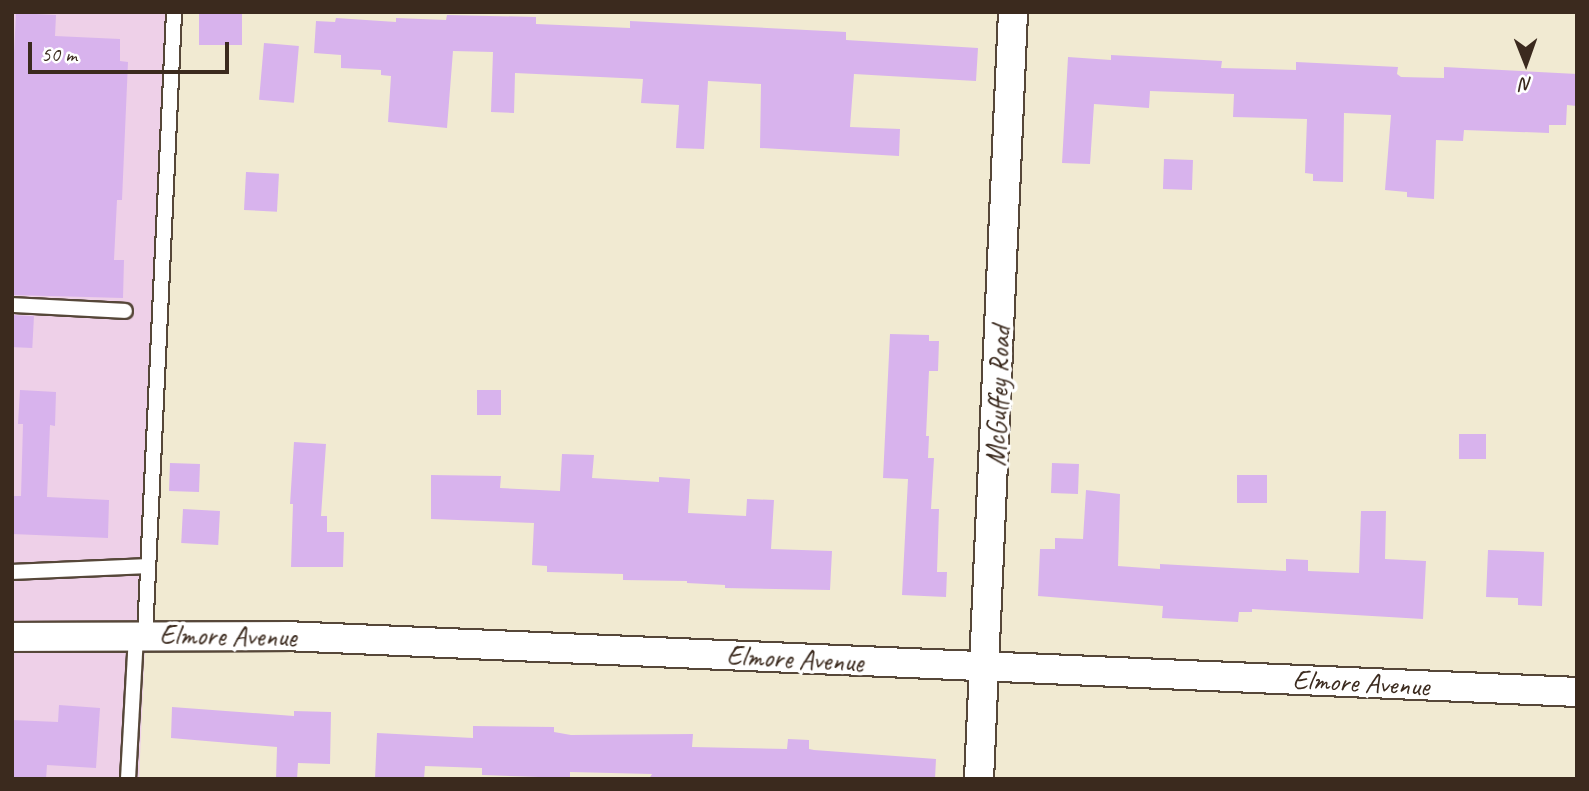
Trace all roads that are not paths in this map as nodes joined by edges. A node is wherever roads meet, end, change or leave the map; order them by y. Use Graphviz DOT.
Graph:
graph roads {
  1 [pos="174,12"];
  2 [pos="1013,12"];
  3 [pos="12,305"];
  4 [pos="125,311"];
  5 [pos="148,566"];
  6 [pos="12,572"];
  7 [pos="140,635"];
  8 [pos="12,638"];
  9 [pos="986,668"];
  10 [pos="1577,692"];
  11 [pos="128,779"];
  12 [pos="979,779"];
  1 -- 5 [label="lane"];
  2 -- 9 [label="street, McGuffey Road"];
  3 -- 4 [label="lane"];
  5 -- 6 [label="lane"];
  5 -- 7 [label="lane"];
  7 -- 8 [label="street, Elmore Avenue"];
  7 -- 9 [label="street, Elmore Avenue"];
  7 -- 11 [label="lane"];
  9 -- 10 [label="street, Elmore Avenue"];
  9 -- 12 [label="street, McGuffey Road"];
}
